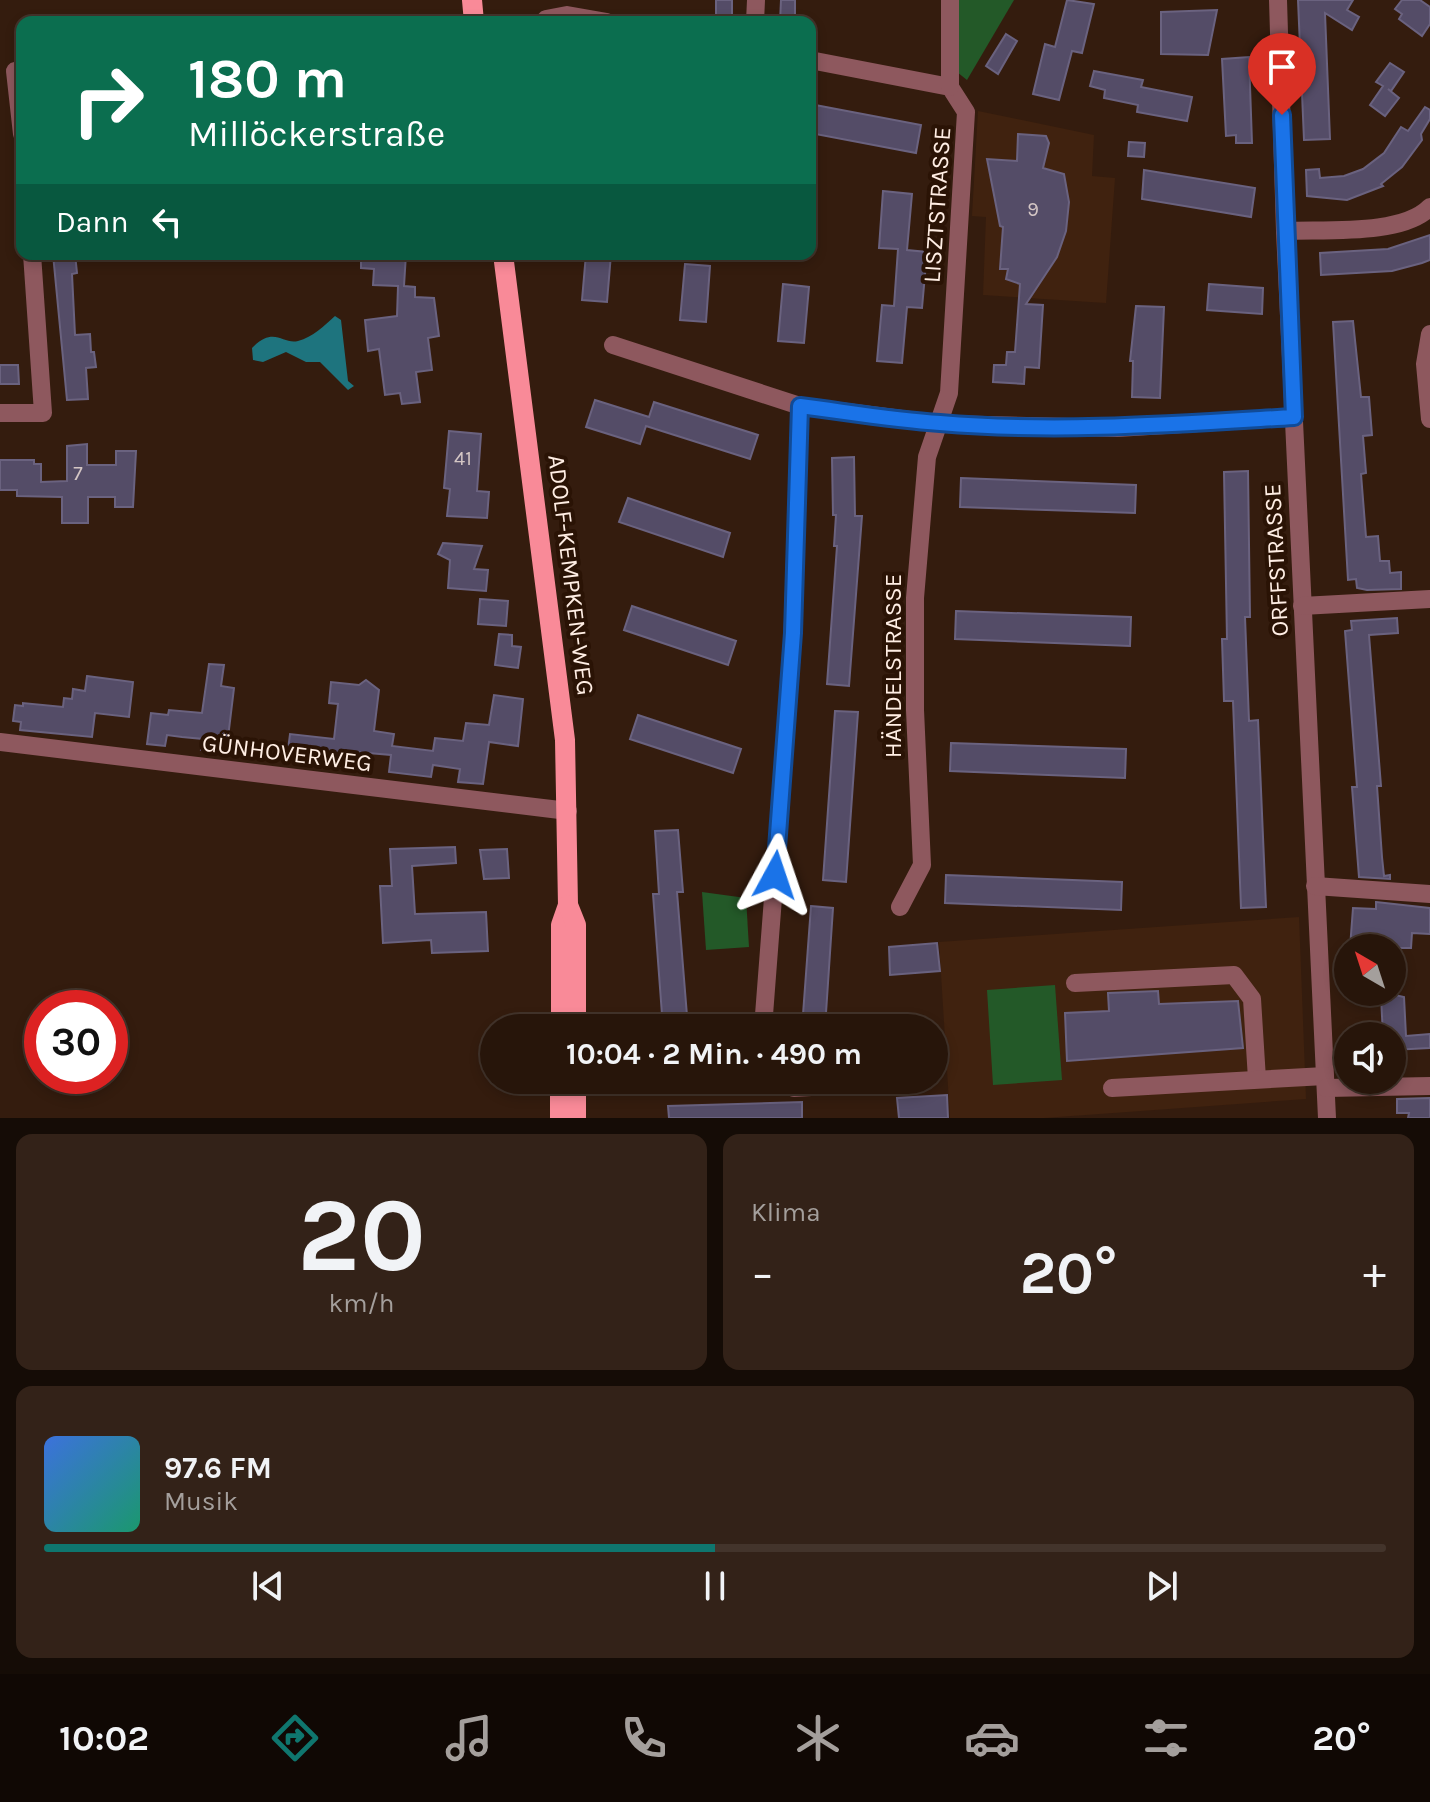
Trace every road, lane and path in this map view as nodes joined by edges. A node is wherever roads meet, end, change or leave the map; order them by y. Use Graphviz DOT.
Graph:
graph roads {
  1 [pos="950,0"];
  2 [pos="1278,0"];
  3 [pos="816,61"];
  4 [pos="12,71"];
  5 [pos="950,87"];
  6 [pos="16,96"];
  7 [pos="1430,207"];
  8 [pos="1285,231"];
  9 [pos="32,260"];
  10 [pos="504,260"];
  11 [pos="1430,334"];
  12 [pos="613,345"];
  13 [pos="800,406"];
  14 [pos="0,413"];
  15 [pos="1294,417"];
  16 [pos="1430,419"];
  17 [pos="941,424"];
  18 [pos="1430,599"];
  19 [pos="1302,606"];
  20 [pos="0,742"];
  21 [pos="568,811"];
  22 [pos="1315,886"];
  23 [pos="1430,894"];
  24 [pos="568,905"];
  25 [pos="900,907"];
  26 [pos="1075,983"];
  27 [pos="561,1014"];
  28 [pos="576,1014"];
  29 [pos="764,1014"];
  30 [pos="1257,1079"];
  31 [pos="1326,1082"];
  32 [pos="1430,1086"];
  33 [pos="1112,1088"];
  34 [pos="560,1094"];
  35 [pos="576,1094"];
  36 [pos="560,1118"];
  37 [pos="576,1118"];
  38 [pos="1327,1118"];
  1 -- 5 [label="street"];
  2 -- 8 [label="street, ORFFSTRASSE"];
  3 -- 5 [label="street"];
  4 -- 6 [label="street"];
  5 -- 17 [label="street, LISZTSTRASSE"];
  7 -- 8 [label="street"];
  8 -- 15 [label="street, ORFFSTRASSE"];
  9 -- 14 [label="street"];
  10 -- 21 [label="main road, ADOLF-KEMPKEN-WEG"];
  11 -- 16 [label="street"];
  12 -- 13 [label="street"];
  13 -- 17 [label="street"];
  13 -- 29 [label="street"];
  15 -- 17 [label="street"];
  15 -- 19 [label="street, ORFFSTRASSE"];
  17 -- 25 [label="street, HÄNDELSTRASSE"];
  18 -- 19 [label="street"];
  19 -- 22 [label="street, ORFFSTRASSE"];
  20 -- 21 [label="street, GÜNHOVERWEG"];
  21 -- 24 [label="main road, ADOLF-KEMPKEN-WEG"];
  22 -- 23 [label="street"];
  22 -- 31 [label="street, ORFFSTRASSE"];
  24 -- 27 [label="main road, ADOLF-KEMPKEN-WEG"];
  24 -- 28 [label="main road, ADOLF-KEMPKEN-WEG"];
  26 -- 30 [label="street"];
  30 -- 31 [label="street"];
  30 -- 33 [label="street"];
  31 -- 32 [label="street"];
  31 -- 38 [label="street, ORFFSTRASSE"];
  34 -- 36 [label="main road"];
  35 -- 37 [label="main road"];
}
